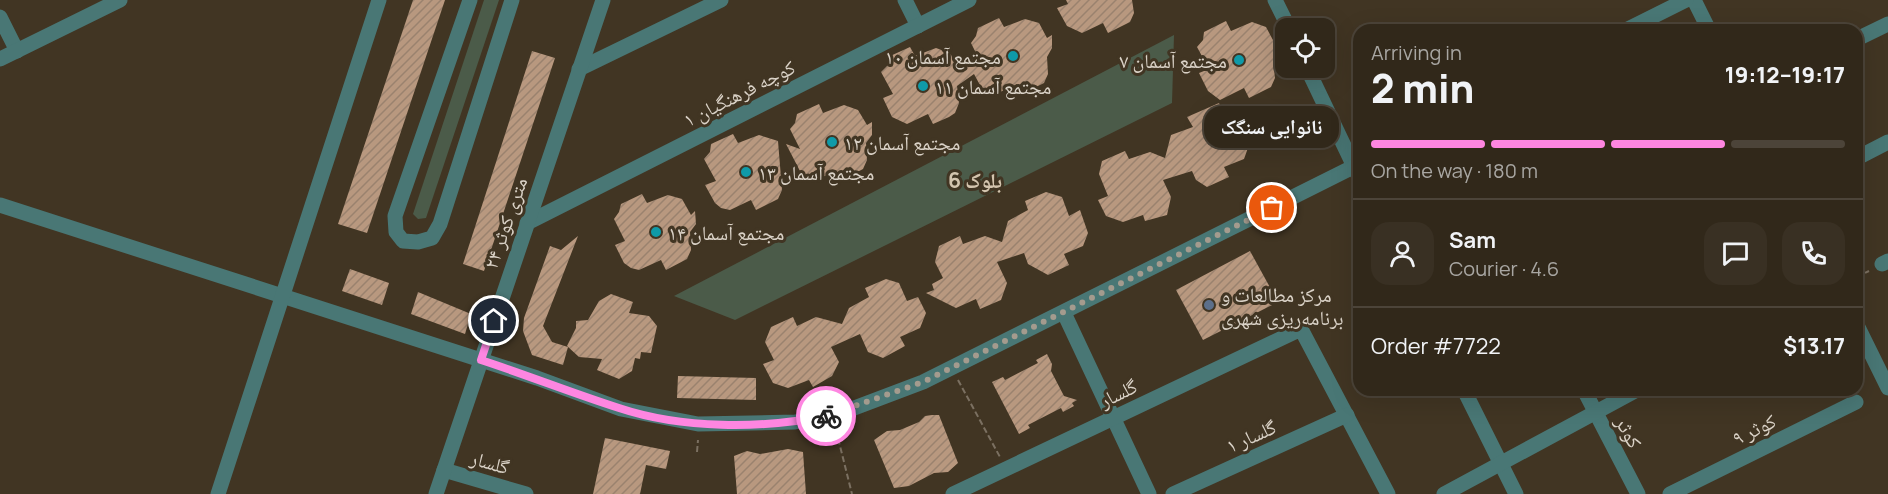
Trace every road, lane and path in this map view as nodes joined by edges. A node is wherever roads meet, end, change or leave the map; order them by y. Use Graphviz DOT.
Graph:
graph roads {
  1 [pos="120,0"];
  2 [pos="380,0"];
  3 [pos="470,0"];
  4 [pos="512,0"];
  5 [pos="603,0"];
  6 [pos="721,0"];
  7 [pos="905,0"];
  8 [pos="969,0"];
  9 [pos="1275,0"];
  10 [pos="1686,0"];
  11 [pos="1694,0"];
  12 [pos="0,17"];
  13 [pos="1284,18"];
  14 [pos="1638,24"];
  15 [pos="1705,24"];
  16 [pos="1888,24"];
  17 [pos="918,26"];
  18 [pos="1863,36"];
  19 [pos="17,51"];
  20 [pos="0,59"];
  21 [pos="579,69"];
  22 [pos="1312,78"];
  23 [pos="1888,142"];
  24 [pos="1863,155"];
  25 [pos="1353,161"];
  26 [pos="1353,171"];
  27 [pos="0,205"];
  28 [pos="527,223"];
  29 [pos="282,296"];
  30 [pos="1064,313"];
  31 [pos="1863,337"];
  32 [pos="481,360"];
  33 [pos="952,368"];
  34 [pos="1888,388"];
  35 [pos="1467,396"];
  36 [pos="1587,396"];
  37 [pos="1625,396"];
  38 [pos="1857,402"];
  39 [pos="1594,412"];
  40 [pos="832,415"];
  41 [pos="1347,415"];
  42 [pos="1112,419"];
  43 [pos="1500,462"];
  44 [pos="444,470"];
  45 [pos="1007,470"];
  46 [pos="218,494"];
  47 [pos="435,494"];
  48 [pos="526,494"];
  49 [pos="852,494"];
  50 [pos="953,494"];
  51 [pos="1149,494"];
  52 [pos="1173,494"];
  53 [pos="1388,494"];
  54 [pos="1444,494"];
  55 [pos="1516,494"];
  56 [pos="1638,494"];
  57 [pos="1670,494"];
  1 -- 19 [label="street"];
  2 -- 29 [label="street"];
  3 -- 4 [label="street"];
  5 -- 21 [label="street, ۲۴ متری کوثر"];
  6 -- 21 [label="street"];
  7 -- 17 [label="street"];
  8 -- 17 [label="street, کوچه فرهنگیان ۱"];
  9 -- 13 [label="street"];
  10 -- 14 [label="street"];
  11 -- 15 [label="street"];
  12 -- 19 [label="street"];
  16 -- 18 [label="street"];
  17 -- 28 [label="street, کوچه فرهنگیان ۱"];
  19 -- 20 [label="street"];
  21 -- 28 [label="street, ۲۴ متری کوثر"];
  22 -- 25 [label="street"];
  23 -- 24 [label="street"];
  26 -- 30 [label="street"];
  27 -- 29 [label="street"];
  28 -- 32 [label="street, ۲۴ متری کوثر"];
  29 -- 32 [label="street"];
  29 -- 46 [label="street"];
  30 -- 33 [label="street"];
  30 -- 42 [label="street"];
  31 -- 34 [label="street"];
  32 -- 40 [label="street"];
  32 -- 44 [label="street, ۲۴ متری کوثر"];
  33 -- 40 [label="street"];
  33 -- 45 [label="path"];
  35 -- 43 [label="street"];
  36 -- 39 [label="street, کوثر"];
  37 -- 39 [label="street"];
  38 -- 57 [label="street, کوثر ۹"];
  39 -- 43 [label="street"];
  39 -- 56 [label="street, کوثر"];
  40 -- 49 [label="path"];
  41 -- 42 [label="street, گلسار"];
  41 -- 52 [label="street, گلسار ۱"];
  41 -- 53 [label="street"];
  42 -- 45 [label="street, گلسار"];
  42 -- 51 [label="street"];
  43 -- 54 [label="street"];
  43 -- 55 [label="street"];
  44 -- 47 [label="street, ۲۴ متری کوثر"];
  44 -- 48 [label="street, گلسار"];
  45 -- 50 [label="street, گلسار"];
}
